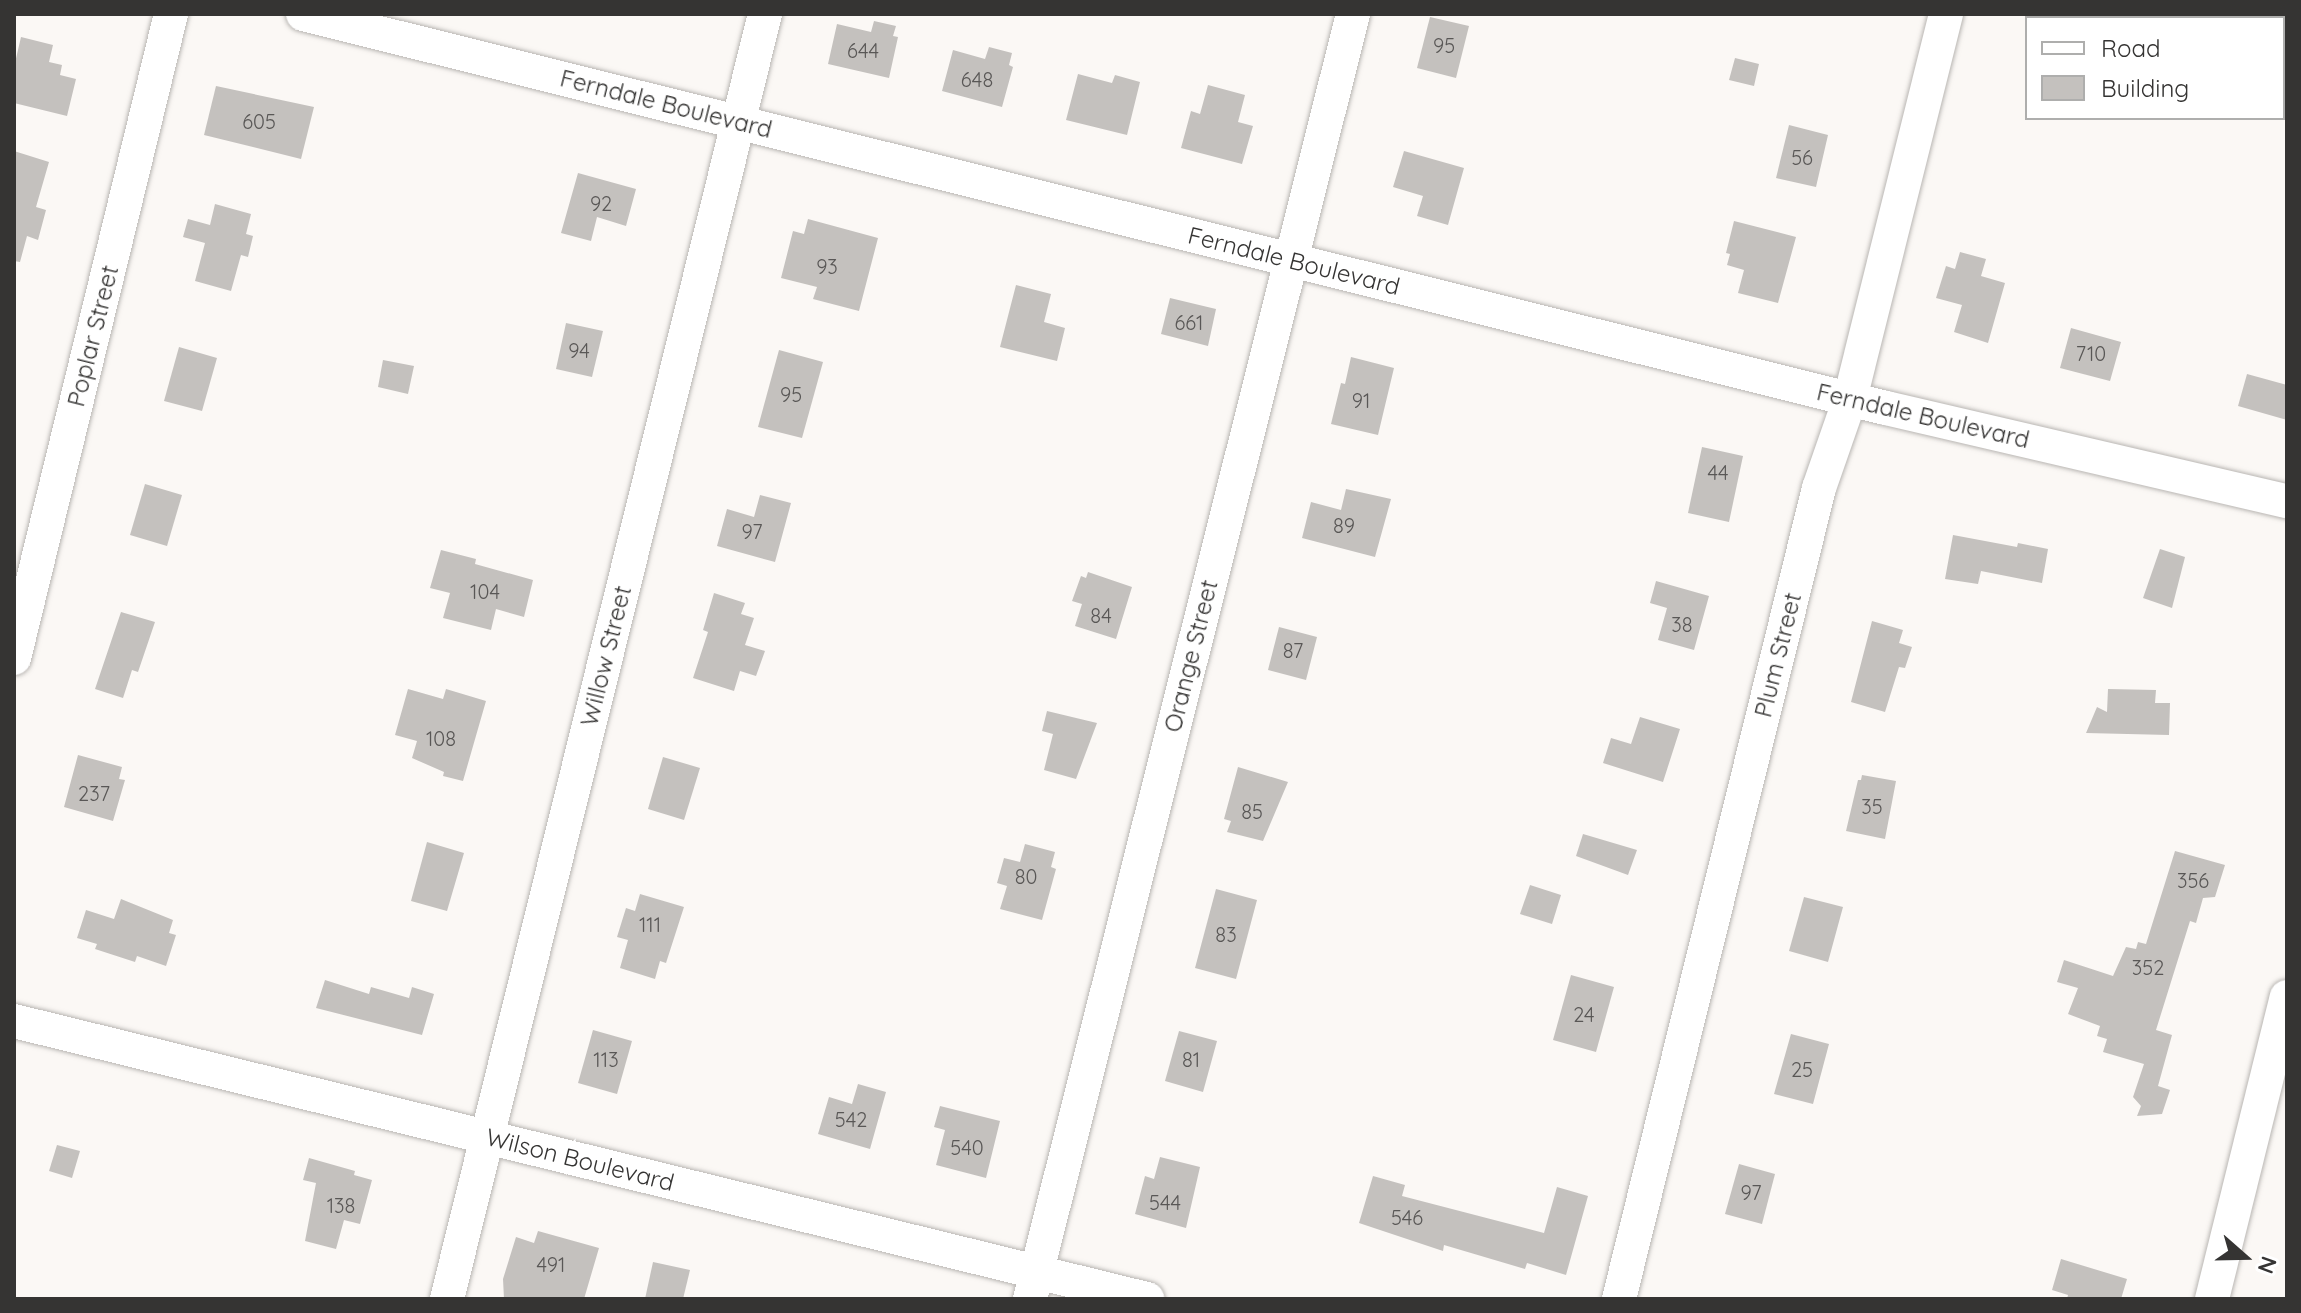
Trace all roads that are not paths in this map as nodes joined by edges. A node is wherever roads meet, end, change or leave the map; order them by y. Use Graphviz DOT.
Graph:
graph roads {
  1 [pos="171,14"];
  2 [pos="303,14"];
  3 [pos="765,14"];
  4 [pos="1353,14"];
  5 [pos="1946,14"];
  6 [pos="738,122"];
  7 [pos="1290,260"];
  8 [pos="1850,399"];
  9 [pos="2287,501"];
  10 [pos="14,658"];
  11 [pos="2287,997"];
  12 [pos="14,1021"];
  13 [pos="487,1137"];
  14 [pos="1034,1286"];
  15 [pos="447,1299"];
  16 [pos="1147,1299"];
  17 [pos="1619,1299"];
  18 [pos="2212,1299"];
  1 -- 10 [label="street, Poplar Street"];
  2 -- 6 [label="street, Ferndale Boulevard"];
  3 -- 6 [label="street, Willow Street"];
  4 -- 7 [label="street, Orange Street"];
  5 -- 8 [label="street, Plum Street"];
  6 -- 7 [label="street, Ferndale Boulevard"];
  6 -- 13 [label="street, Willow Street"];
  7 -- 8 [label="street, Ferndale Boulevard"];
  7 -- 14 [label="street, Orange Street"];
  8 -- 9 [label="street, Ferndale Boulevard"];
  8 -- 17 [label="street, Plum Street"];
  11 -- 18 [label="street"];
  12 -- 13 [label="street, Wilson Boulevard"];
  13 -- 14 [label="street, Wilson Boulevard"];
  13 -- 15 [label="street, Willow Street"];
  14 -- 16 [label="street, Wilson Boulevard"];
}
